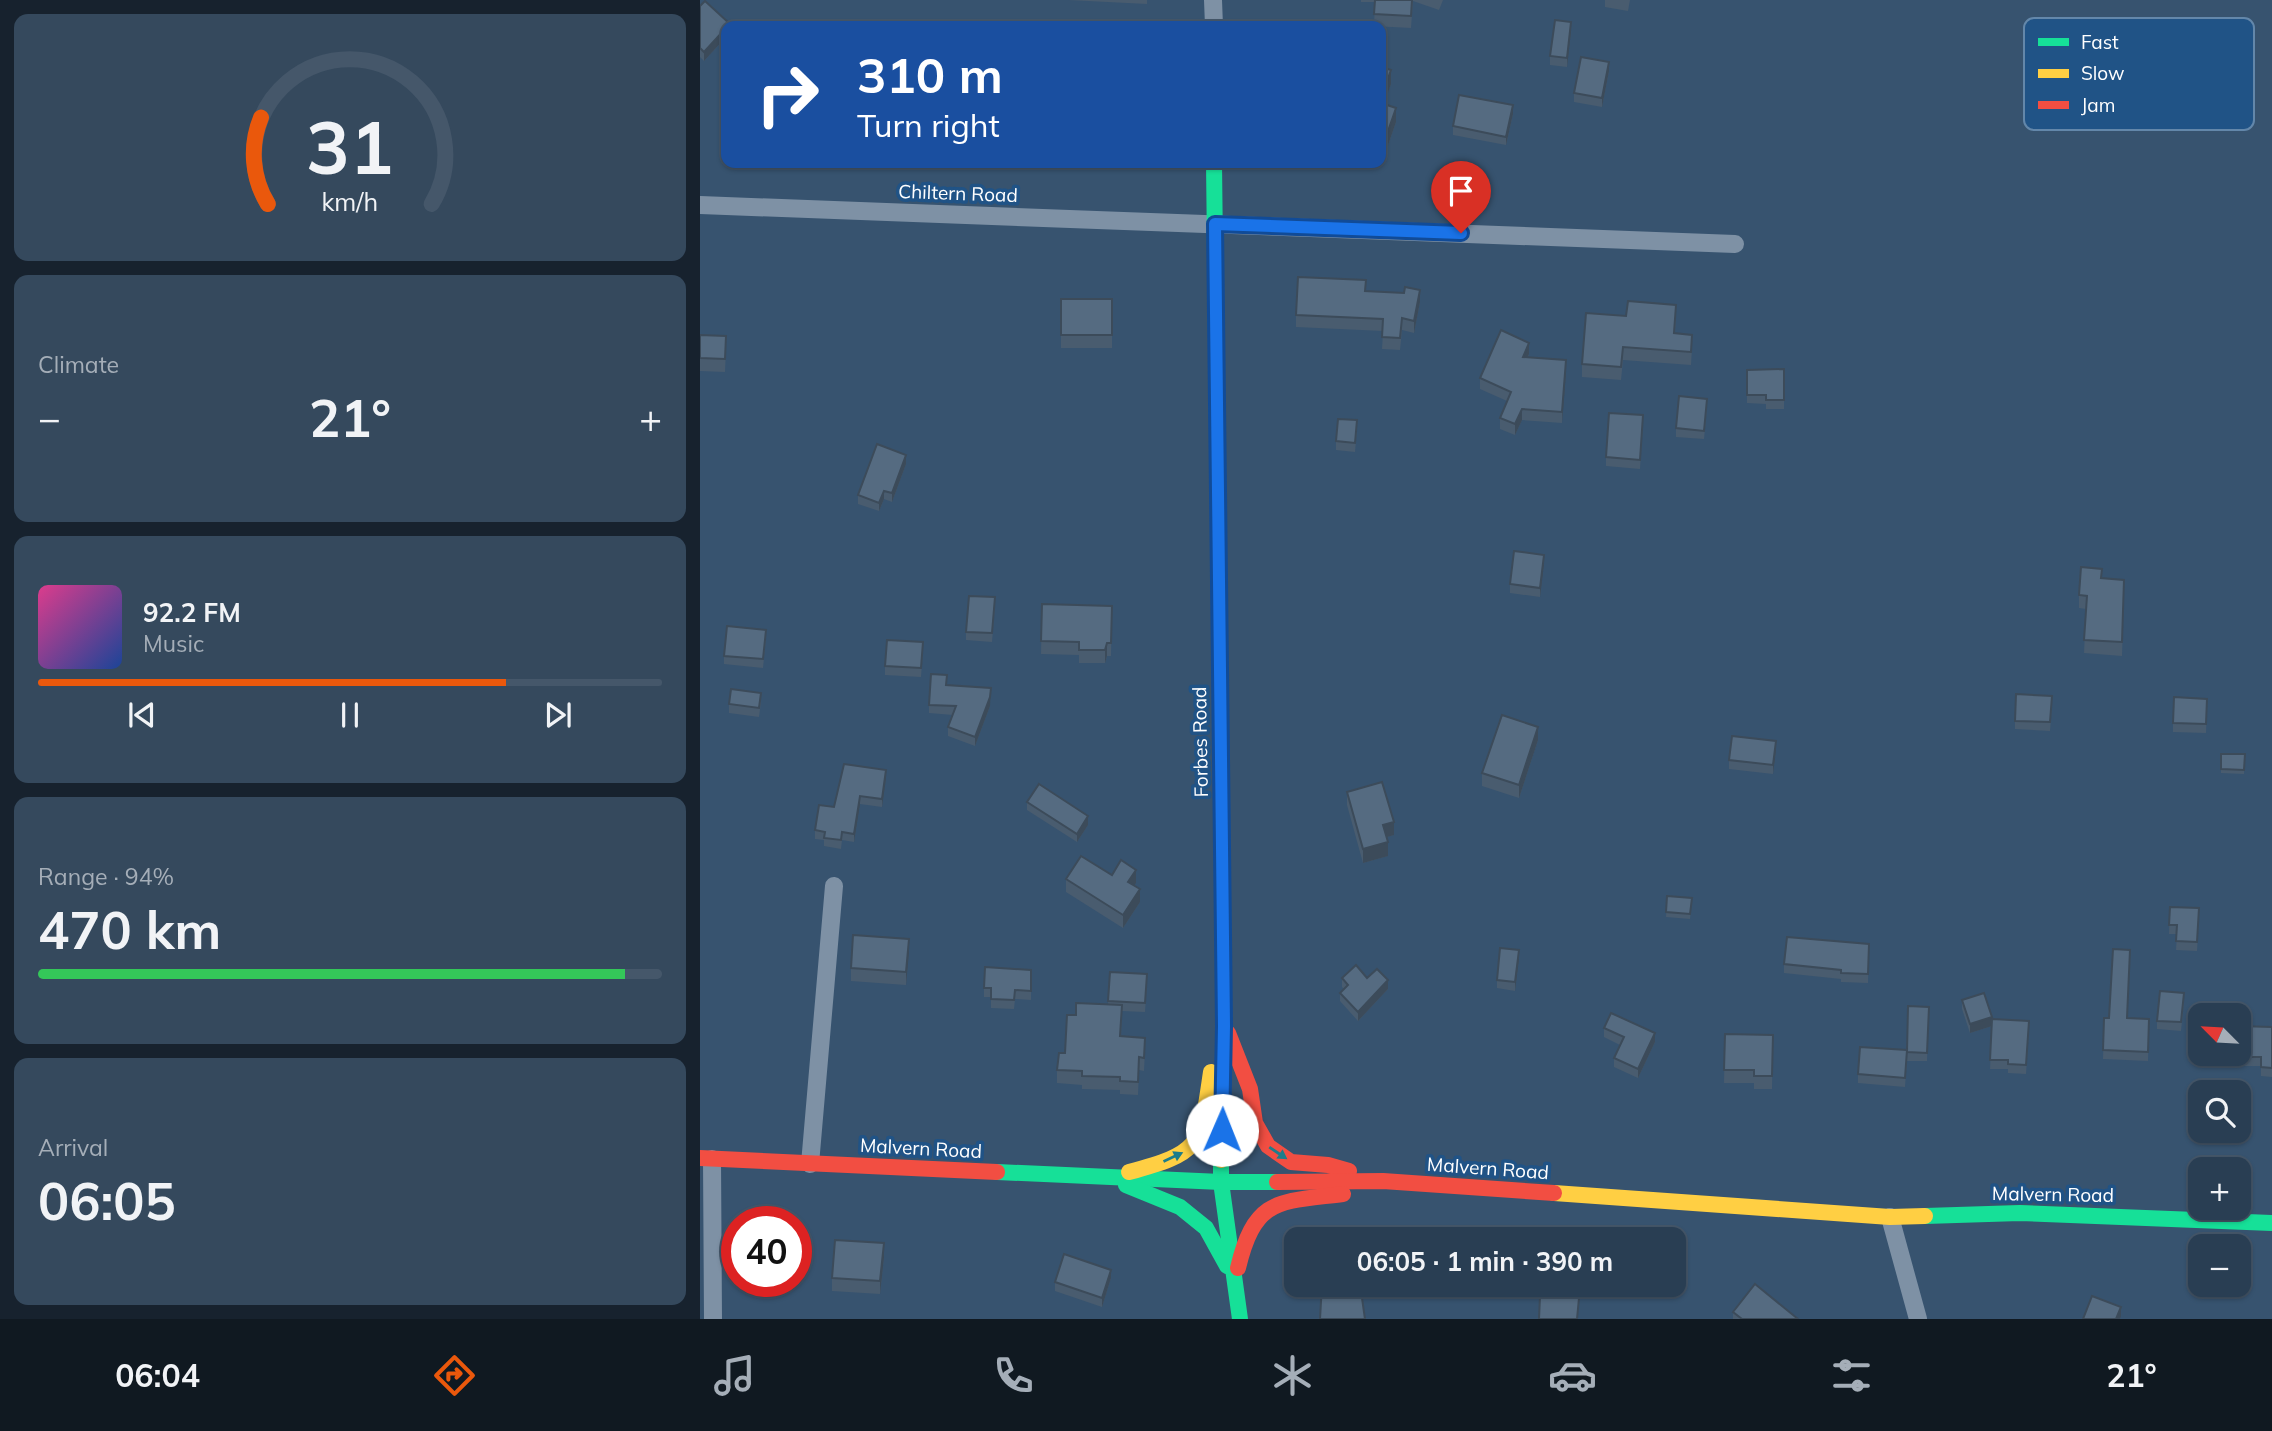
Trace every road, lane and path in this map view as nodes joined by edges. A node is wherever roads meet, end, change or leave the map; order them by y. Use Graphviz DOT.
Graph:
graph roads {
  1 [pos="1213,0"];
  2 [pos="1213,21"];
  3 [pos="1214,168"];
  4 [pos="700,205"];
  5 [pos="1215,224"];
  6 [pos="1735,244"];
  7 [pos="834,887"];
  8 [pos="1224,1026"];
  9 [pos="706,1159"];
  10 [pos="810,1164"];
  11 [pos="1108,1178"];
  12 [pos="1383,1181"];
  13 [pos="1221,1182"];
  14 [pos="1890,1217"];
  15 [pos="2272,1223"];
  16 [pos="1234,1279"];
  17 [pos="713,1319"];
  18 [pos="1240,1319"];
  19 [pos="1917,1319"];
  1 -- 2 [label="street"];
  3 -- 5 [label="street, Forbes Road"];
  4 -- 5 [label="street, Chiltern Road"];
  5 -- 6 [label="street, Chiltern Road"];
  5 -- 8 [label="street, Forbes Road"];
  7 -- 10 [label="street"];
  11 -- 8 [label="street, one-way"];
  8 -- 12 [label="street, one-way"];
  8 -- 13 [label="street, Forbes Road"];
  9 -- 10 [label="street, Malvern Road"];
  9 -- 17 [label="street"];
  10 -- 11 [label="street, Malvern Road"];
  11 -- 13 [label="street, Malvern Road"];
  11 -- 16 [label="street"];
  12 -- 13 [label="street, Malvern Road"];
  12 -- 14 [label="street, Malvern Road"];
  12 -- 16 [label="street"];
  13 -- 16 [label="street, Forbes Road"];
  14 -- 15 [label="street, Malvern Road"];
  14 -- 19 [label="street"];
  16 -- 18 [label="street, Forbes Road"];
}
